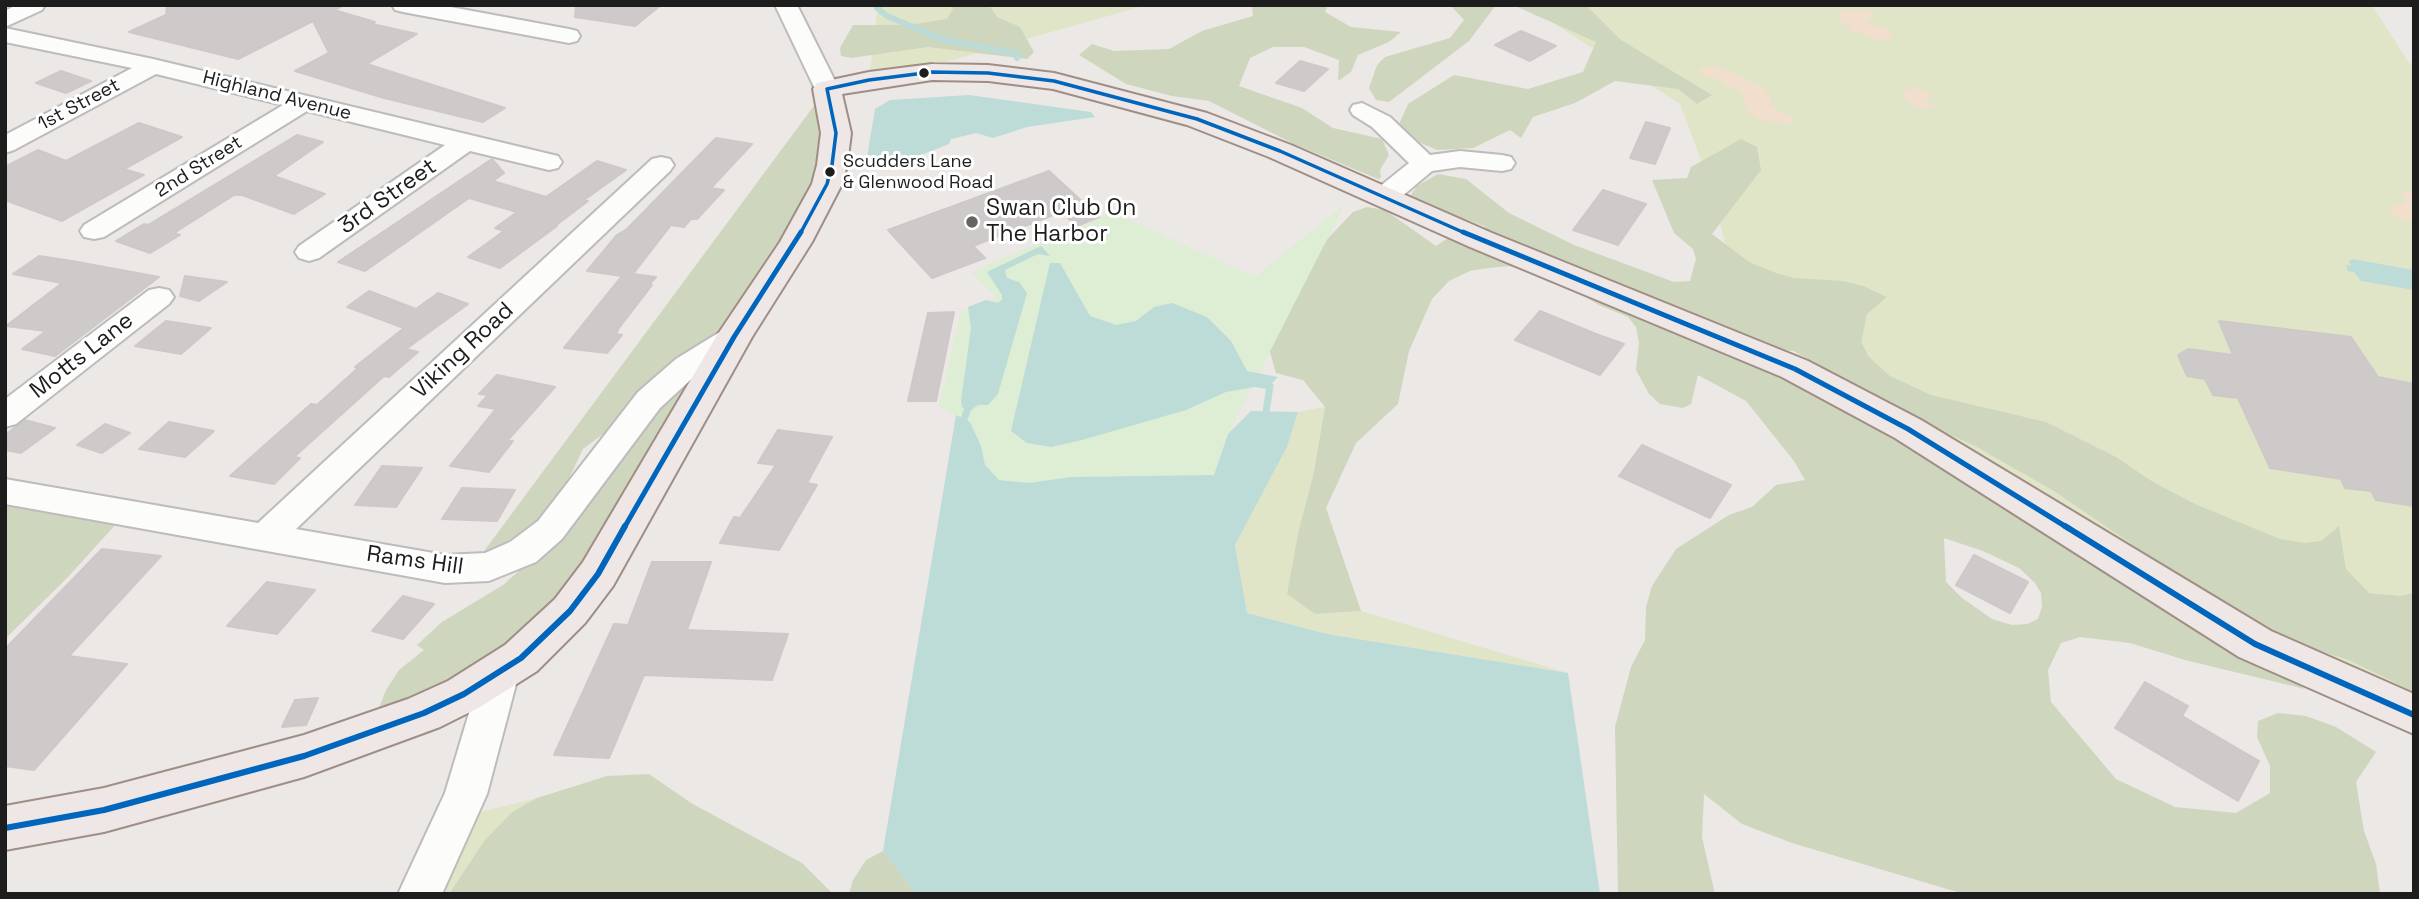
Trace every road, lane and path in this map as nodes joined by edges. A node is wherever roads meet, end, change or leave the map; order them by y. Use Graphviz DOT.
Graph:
graph roads {
  1 [pos="34,5"];
  2 [pos="403,5"];
  3 [pos="786,5"];
  4 [pos="5,20"];
  5 [pos="5,35"];
  6 [pos="569,36"];
  7 [pos="153,66"];
  8 [pos="827,89"];
  9 [pos="303,103"];
  10 [pos="1362,110"];
  11 [pos="466,142"];
  12 [pos="5,145"];
  13 [pos="549,162"];
  14 [pos="1502,163"];
  15 [pos="1424,164"];
  16 [pos="661,165"];
  17 [pos="1384,197"];
  18 [pos="94,231"];
  19 [pos="309,252"];
  20 [pos="159,297"];
  21 [pos="734,337"];
  22 [pos="5,416"];
  23 [pos="5,491"];
  24 [pos="265,537"];
  25 [pos="500,673"];
  26 [pos="2414,715"];
  27 [pos="5,828"];
  28 [pos="420,894"];
  1 -- 4 [label="street"];
  2 -- 6 [label="street"];
  3 -- 8 [label="street"];
  5 -- 7 [label="street, Highland Avenue"];
  7 -- 9 [label="street, Highland Avenue"];
  7 -- 12 [label="street, 1st Street"];
  8 -- 17 [label="main road"];
  8 -- 21 [label="main road"];
  9 -- 11 [label="street, Highland Avenue"];
  9 -- 18 [label="street, 2nd Street"];
  10 -- 15 [label="street"];
  11 -- 13 [label="street, Highland Avenue"];
  11 -- 19 [label="street, 3rd Street"];
  14 -- 15 [label="street"];
  15 -- 17 [label="street"];
  16 -- 24 [label="street, Viking Road"];
  17 -- 26 [label="main road"];
  20 -- 22 [label="street, Motts Lane"];
  21 -- 24 [label="street, Rams Hill"];
  21 -- 25 [label="main road"];
  23 -- 24 [label="street, Rams Hill"];
  25 -- 27 [label="main road"];
  25 -- 28 [label="street"];
}
